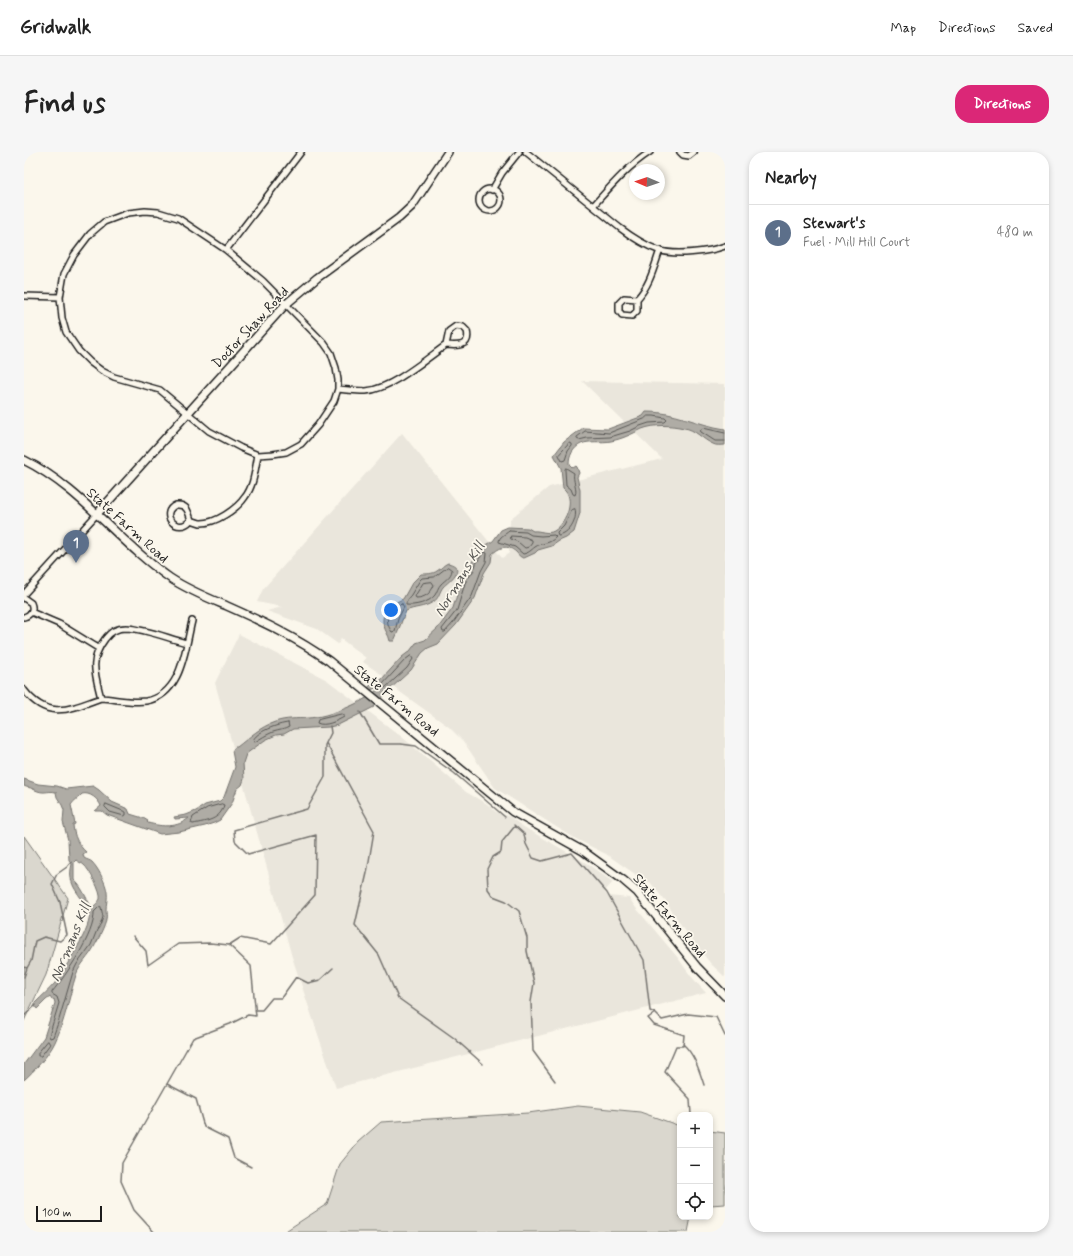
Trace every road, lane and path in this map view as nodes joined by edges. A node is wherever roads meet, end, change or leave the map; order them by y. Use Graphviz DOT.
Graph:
graph roads {
  1 [pos="301,152"];
  2 [pos="519,152"];
  3 [pos="526,152"];
  4 [pos="650,152"];
  5 [pos="680,152"];
  6 [pos="694,152"];
  7 [pos="444,153"];
  8 [pos="492,190"];
  9 [pos="593,206"];
  10 [pos="725,246"];
  11 [pos="226,250"];
  12 [pos="660,250"];
  13 [pos="24,296"];
  14 [pos="60,297"];
  15 [pos="637,298"];
  16 [pos="285,305"];
  17 [pos="446,345"];
  18 [pos="338,389"];
  19 [pos="188,413"];
  20 [pos="258,455"];
  21 [pos="24,460"];
  22 [pos="97,514"];
  23 [pos="191,520"];
  24 [pos="24,594"];
  25 [pos="24,598"];
  26 [pos="31,612"];
  27 [pos="24,617"];
  28 [pos="192,621"];
  29 [pos="187,643"];
  30 [pos="98,648"];
  31 [pos="24,690"];
  32 [pos="101,698"];
  33 [pos="725,996"];
  1 -- 11 [label="street"];
  2 -- 8 [label="street"];
  3 -- 9 [label="street"];
  4 -- 9 [label="street"];
  5 -- 6 [label="street"];
  7 -- 16 [label="main road, Doctor Shaw Road"];
  8 -- 8 [label="street"];
  9 -- 12 [label="street"];
  10 -- 12 [label="street"];
  11 -- 14 [label="street"];
  11 -- 16 [label="street"];
  12 -- 15 [label="street"];
  13 -- 14 [label="street"];
  14 -- 19 [label="street"];
  15 -- 15 [label="street"];
  16 -- 18 [label="street"];
  16 -- 19 [label="main road, Doctor Shaw Road"];
  17 -- 17 [label="street"];
  17 -- 18 [label="street"];
  18 -- 20 [label="street"];
  19 -- 20 [label="street"];
  19 -- 22 [label="main road, Doctor Shaw Road"];
  20 -- 23 [label="street"];
  21 -- 22 [label="main road, State Farm Road"];
  22 -- 24 [label="street"];
  22 -- 33 [label="main road, State Farm Road"];
  23 -- 23 [label="street"];
  25 -- 26 [label="street"];
  26 -- 27 [label="street"];
  26 -- 30 [label="street"];
  28 -- 29 [label="street"];
  29 -- 30 [label="street"];
  29 -- 32 [label="street"];
  30 -- 32 [label="street"];
  31 -- 32 [label="street"];
}
